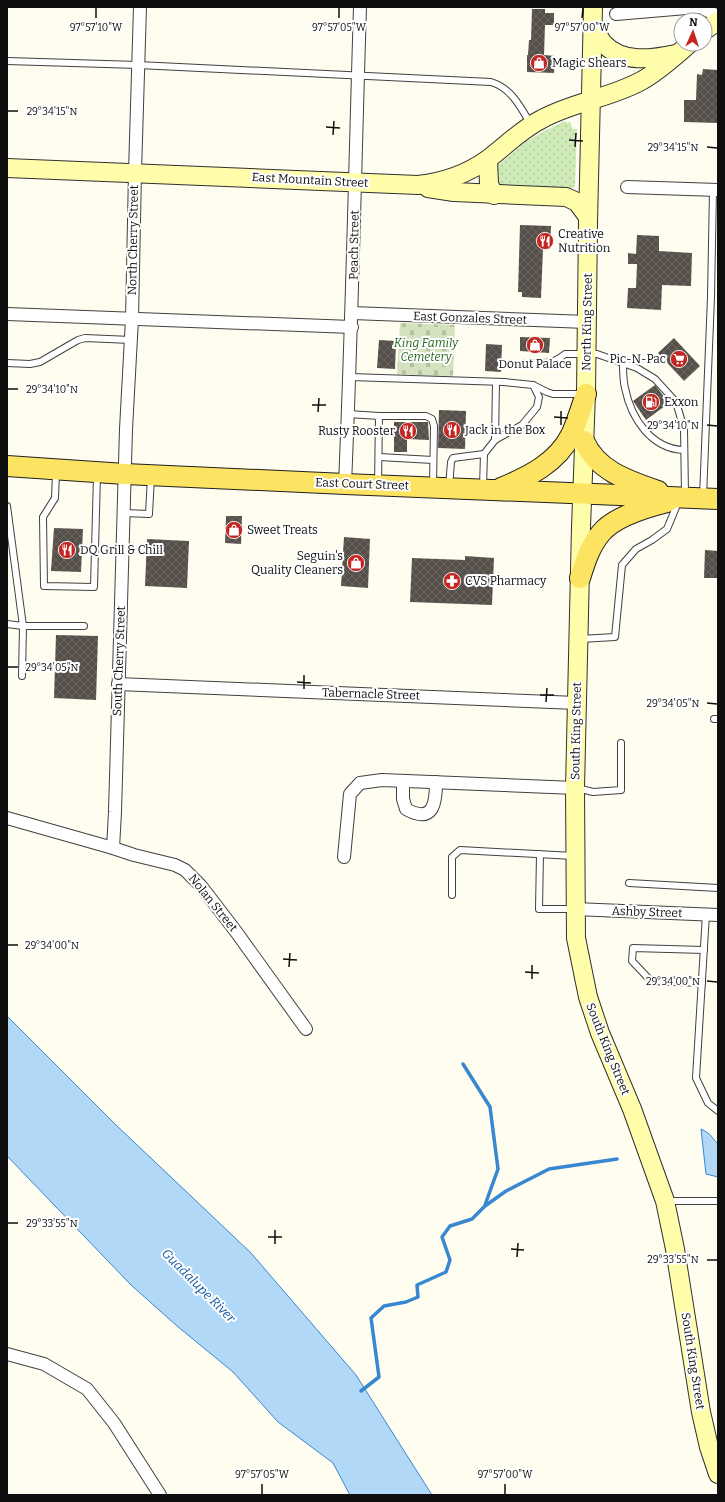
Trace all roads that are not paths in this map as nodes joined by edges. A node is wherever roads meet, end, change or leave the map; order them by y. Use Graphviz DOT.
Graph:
graph roads {
  1 [pos="140,7"];
  2 [pos="360,7"];
  3 [pos="699,7"];
  4 [pos="616,14"];
  5 [pos="593,16"];
  6 [pos="718,16"];
  7 [pos="673,51"];
  8 [pos="680,52"];
  9 [pos="7,61"];
  10 [pos="138,65"];
  11 [pos="358,75"];
  12 [pos="590,100"];
  13 [pos="531,124"];
  14 [pos="488,160"];
  15 [pos="7,168"];
  16 [pos="135,172"];
  17 [pos="355,182"];
  18 [pos="418,185"];
  19 [pos="627,187"];
  20 [pos="715,190"];
  21 [pos="494,195"];
  22 [pos="588,217"];
  23 [pos="352,313"];
  24 [pos="7,314"];
  25 [pos="132,319"];
  26 [pos="587,322"];
  27 [pos="352,327"];
  28 [pos="131,340"];
  29 [pos="586,353"];
  30 [pos="7,363"];
  31 [pos="524,363"];
  32 [pos="623,363"];
  33 [pos="350,377"];
  34 [pos="496,382"];
  35 [pos="533,385"];
  36 [pos="586,394"];
  37 [pos="348,414"];
  38 [pos="379,416"];
  39 [pos="495,440"];
  40 [pos="584,441"];
  41 [pos="684,450"];
  42 [pos="484,454"];
  43 [pos="379,457"];
  44 [pos="433,460"];
  45 [pos="7,466"];
  46 [pos="57,469"];
  47 [pos="97,472"];
  48 [pos="125,474"];
  49 [pos="151,475"];
  50 [pos="345,484"];
  51 [pos="378,485"];
  52 [pos="441,488"];
  53 [pos="489,490"];
  54 [pos="582,494"];
  55 [pos="697,498"];
  56 [pos="7,506"];
  57 [pos="124,513"];
  58 [pos="580,578"];
  59 [pos="7,624"];
  60 [pos="23,626"];
  61 [pos="84,626"];
  62 [pos="579,639"];
  63 [pos="22,676"];
  64 [pos="118,684"];
  65 [pos="577,703"];
  66 [pos="621,743"];
  67 [pos="403,781"];
  68 [pos="436,782"];
  69 [pos="575,788"];
  70 [pos="7,818"];
  71 [pos="113,848"];
  72 [pos="540,854"];
  73 [pos="575,856"];
  74 [pos="344,857"];
  75 [pos="629,883"];
  76 [pos="718,888"];
  77 [pos="452,895"];
  78 [pos="575,909"];
  79 [pos="712,914"];
  80 [pos="704,950"];
  81 [pos="702,983"];
  82 [pos="306,1029"];
  83 [pos="718,1111"];
  84 [pos="666,1201"];
  85 [pos="718,1201"];
  86 [pos="7,1354"];
  87 [pos="718,1474"];
  88 [pos="160,1495"];
  1 -- 10 [label="street, North Cherry Street"];
  2 -- 11 [label="street, Peach Street"];
  3 -- 4 [label="street"];
  3 -- 6 [label="street"];
  5 -- 7 [label="main road"];
  5 -- 12 [label="main road, North King Street"];
  8 -- 12 [label="main road, East Mountain Street"];
  9 -- 10 [label="lane"];
  10 -- 11 [label="lane"];
  10 -- 16 [label="street, North Cherry Street"];
  11 -- 13 [label="lane"];
  11 -- 17 [label="street, Peach Street"];
  12 -- 13 [label="main road, East Mountain Street"];
  12 -- 22 [label="main road, North King Street"];
  13 -- 14 [label="main road, East Mountain Street"];
  14 -- 18 [label="main road, East Mountain Street"];
  14 -- 21 [label="main road"];
  15 -- 16 [label="main road, East Mountain Street"];
  16 -- 17 [label="main road, East Mountain Street"];
  16 -- 25 [label="street, North Cherry Street"];
  17 -- 18 [label="main road, East Mountain Street"];
  17 -- 23 [label="street, Peach Street"];
  18 -- 21 [label="main road"];
  19 -- 20 [label="street"];
  20 -- 55 [label="lane"];
  21 -- 22 [label="main road"];
  22 -- 26 [label="main road, North King Street"];
  23 -- 26 [label="street, East Gonzales Street"];
  23 -- 27 [label="street, Peach Street"];
  24 -- 25 [label="street"];
  25 -- 27 [label="street"];
  25 -- 28 [label="street, North Cherry Street"];
  26 -- 29 [label="main road, North King Street"];
  27 -- 33 [label="street, Peach Street"];
  28 -- 30 [label="lane"];
  28 -- 48 [label="street, North Cherry Street"];
  29 -- 31 [label="lane"];
  29 -- 32 [label="lane"];
  29 -- 36 [label="main road, North King Street"];
  32 -- 41 [label="lane"];
  32 -- 41 [label="lane"];
  33 -- 34 [label="lane"];
  33 -- 37 [label="street, Peach Street"];
  34 -- 35 [label="lane"];
  34 -- 39 [label="lane"];
  35 -- 36 [label="lane"];
  35 -- 39 [label="lane"];
  36 -- 40 [label="main road, North King Street"];
  36 -- 53 [label="main road"];
  37 -- 38 [label="lane"];
  37 -- 50 [label="street, Peach Street"];
  38 -- 43 [label="lane"];
  38 -- 44 [label="lane"];
  39 -- 42 [label="lane"];
  40 -- 54 [label="main road, North King Street"];
  40 -- 55 [label="main road"];
  41 -- 55 [label="lane"];
  42 -- 52 [label="lane"];
  42 -- 53 [label="lane"];
  43 -- 44 [label="lane"];
  43 -- 51 [label="lane"];
  44 -- 52 [label="lane"];
  45 -- 46 [label="main road, East Court Street"];
  46 -- 47 [label="main road, East Court Street"];
  46 -- 47 [label="lane"];
  47 -- 48 [label="main road, East Court Street"];
  48 -- 49 [label="main road, East Court Street"];
  48 -- 57 [label="street, South Cherry Street"];
  49 -- 50 [label="main road, East Court Street"];
  49 -- 57 [label="lane"];
  50 -- 51 [label="main road, East Court Street"];
  51 -- 52 [label="main road, East Court Street"];
  52 -- 53 [label="main road, East Court Street"];
  53 -- 54 [label="main road, East Court Street"];
  54 -- 55 [label="main road, East Court Street"];
  54 -- 58 [label="main road, South King Street"];
  55 -- 58 [label="main road"];
  55 -- 62 [label="lane"];
  56 -- 60 [label="lane"];
  57 -- 64 [label="street, South Cherry Street"];
  58 -- 62 [label="main road, South King Street"];
  59 -- 60 [label="lane"];
  60 -- 61 [label="lane"];
  60 -- 63 [label="lane"];
  62 -- 65 [label="main road, South King Street"];
  64 -- 65 [label="street, Tabernacle Street"];
  64 -- 71 [label="street, South Cherry Street"];
  65 -- 69 [label="main road, South King Street"];
  66 -- 69 [label="lane"];
  67 -- 68 [label="street"];
  67 -- 68 [label="street"];
  67 -- 74 [label="street"];
  68 -- 69 [label="street"];
  69 -- 73 [label="main road, South King Street"];
  70 -- 71 [label="street, Nolan Street"];
  71 -- 82 [label="street, Nolan Street"];
  72 -- 73 [label="lane"];
  72 -- 77 [label="lane"];
  72 -- 78 [label="lane"];
  73 -- 78 [label="main road, South King Street"];
  75 -- 76 [label="lane"];
  78 -- 79 [label="street, Ashby Street"];
  78 -- 84 [label="main road, South King Street"];
  79 -- 80 [label="lane"];
  80 -- 81 [label="lane"];
  80 -- 81 [label="lane"];
  81 -- 83 [label="lane"];
  84 -- 85 [label="lane"];
  84 -- 87 [label="main road, South King Street"];
  86 -- 88 [label="street"];
}
